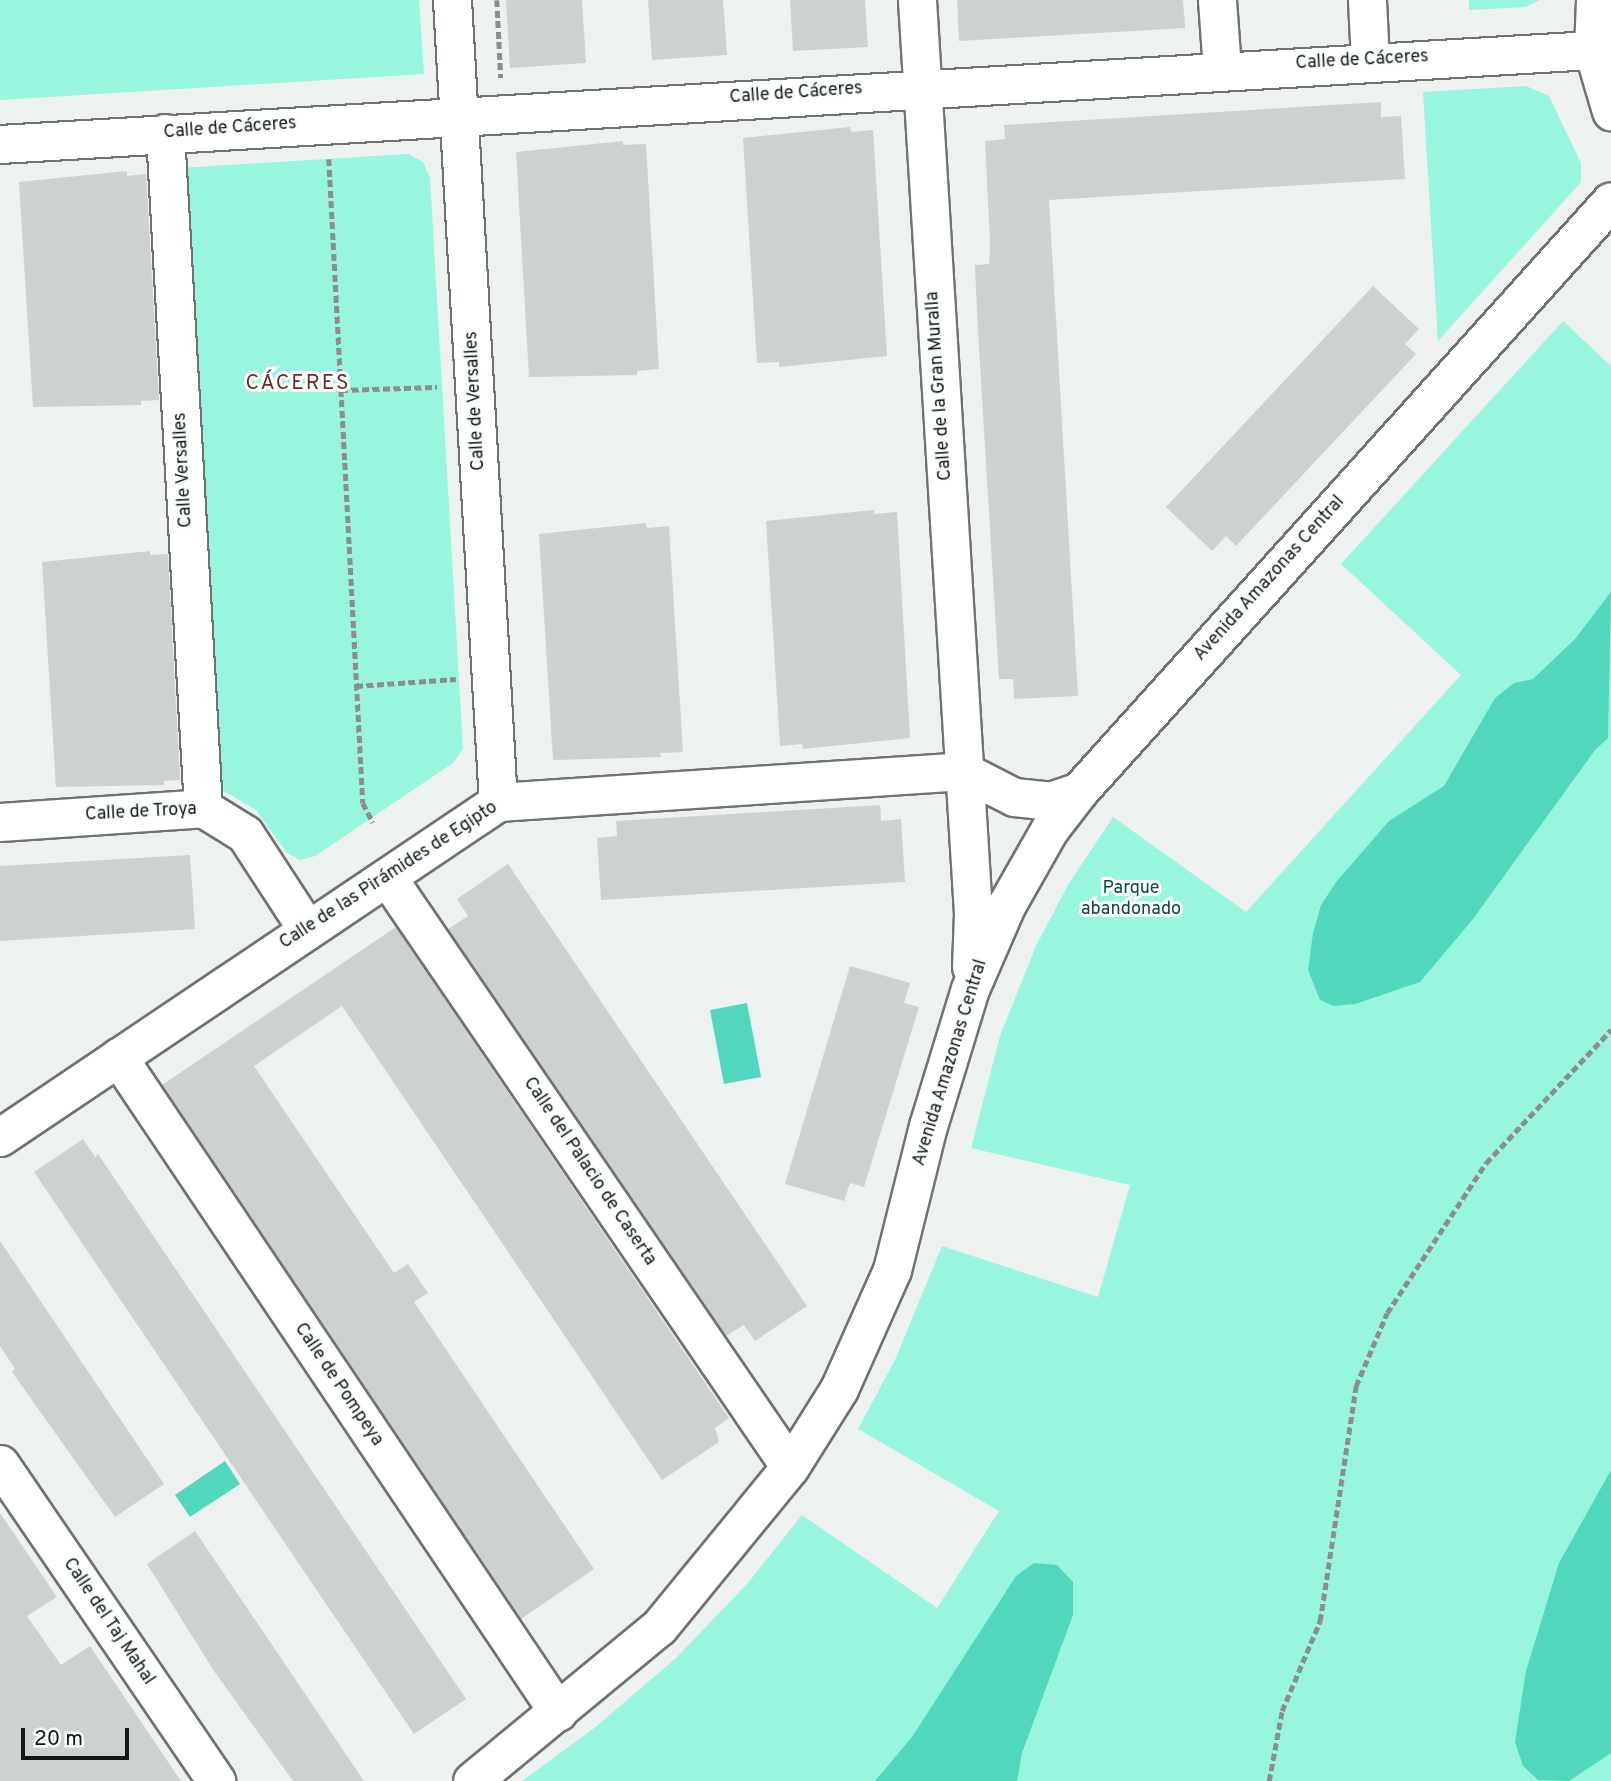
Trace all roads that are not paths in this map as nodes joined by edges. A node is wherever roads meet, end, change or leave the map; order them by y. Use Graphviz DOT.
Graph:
graph roads {
  1 [pos="452,0"];
  2 [pos="917,0"];
  3 [pos="1217,0"];
  4 [pos="1367,0"];
  5 [pos="1595,0"];
  6 [pos="1593,50"];
  7 [pos="1370,61"];
  8 [pos="1222,69"];
  9 [pos="922,87"];
  10 [pos="1611,111"];
  11 [pos="459,115"];
  12 [pos="165,132"];
  13 [pos="0,144"];
  14 [pos="1611,201"];
  15 [pos="964,771"];
  16 [pos="1079,791"];
  17 [pos="498,802"];
  18 [pos="203,808"];
  19 [pos="0,822"];
  20 [pos="387,877"];
  21 [pos="307,929"];
  22 [pos="970,989"];
  23 [pos="118,1057"];
  24 [pos="0,1137"];
  25 [pos="0,1464"];
  26 [pos="790,1467"];
  27 [pos="558,1712"];
  28 [pos="216,1781"];
  29 [pos="472,1781"];
  1 -- 11 [label="street, Calle de Versalles"];
  2 -- 9 [label="street, Calle de la Gran Muralla"];
  3 -- 8 [label="street"];
  4 -- 7 [label="street"];
  5 -- 6 [label="street"];
  6 -- 7 [label="street, Calle de Cáceres"];
  6 -- 10 [label="street"];
  7 -- 8 [label="street, Calle de Cáceres"];
  8 -- 9 [label="street, Calle de Cáceres"];
  9 -- 11 [label="street, Calle de Cáceres"];
  9 -- 15 [label="street, Calle de la Gran Muralla"];
  11 -- 12 [label="street, Calle de Cáceres"];
  11 -- 17 [label="street, Calle de Versalles"];
  12 -- 13 [label="street, Calle de Cáceres"];
  12 -- 18 [label="street, Calle Versalles"];
  14 -- 16 [label="street, Avenida Amazonas Central"];
  15 -- 16 [label="street"];
  15 -- 17 [label="street, Calle de las Pirámides de Egipto"];
  15 -- 22 [label="street, Calle de la Gran Muralla"];
  16 -- 22 [label="street, Avenida Amazonas Central"];
  17 -- 20 [label="street, Calle de las Pirámides de Egipto"];
  18 -- 19 [label="street, Calle de Troya"];
  18 -- 21 [label="street, Calle de Troya"];
  20 -- 21 [label="street, Calle de las Pirámides de Egipto"];
  20 -- 26 [label="street, Calle del Palacio de Caserta"];
  21 -- 23 [label="street, Calle de las Pirámides de Egipto"];
  22 -- 26 [label="street, Avenida Amazonas Central"];
  23 -- 24 [label="street, Calle de las Pirámides de Egipto"];
  23 -- 27 [label="street, Calle de Pompeya"];
  25 -- 28 [label="street, Calle del Taj Mahal"];
  26 -- 27 [label="street, Avenida Amazonas Central"];
  27 -- 29 [label="street, Avenida Amazonas Central"];
}
